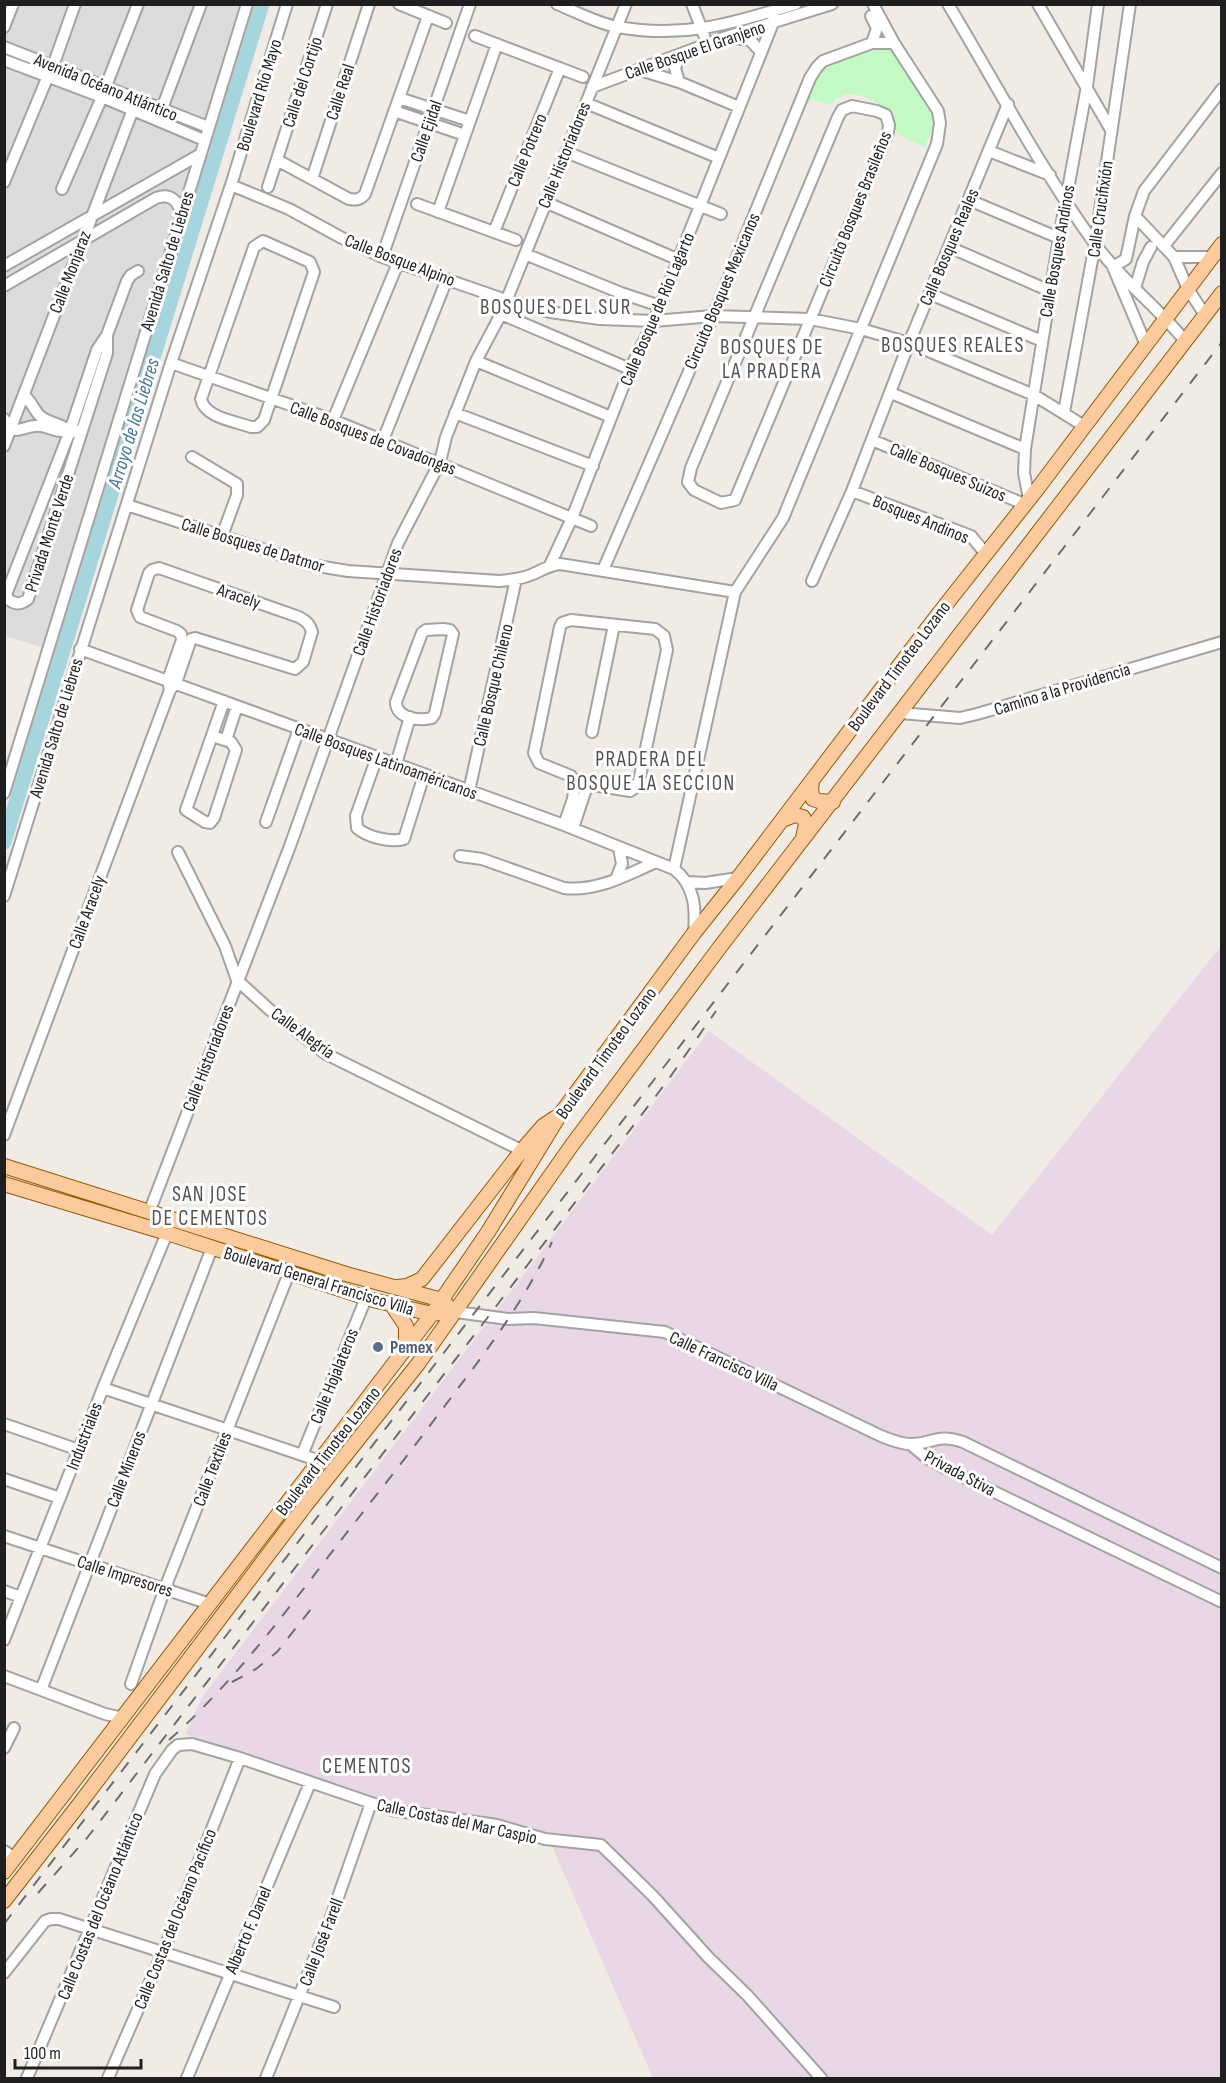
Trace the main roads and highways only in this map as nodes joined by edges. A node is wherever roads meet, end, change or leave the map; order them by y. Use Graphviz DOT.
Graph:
graph roads {
  1 [pos="1221,244"];
  2 [pos="1221,294"];
  3 [pos="812,781"];
  4 [pos="833,802"];
  5 [pos="782,820"];
  6 [pos="803,840"];
  7 [pos="528,1153"];
  8 [pos="4,1166"];
  9 [pos="4,1184"];
  10 [pos="393,1287"];
  11 [pos="442,1300"];
  12 [pos="392,1305"];
  13 [pos="456,1311"];
  14 [pos="432,1314"];
  15 [pos="405,1350"];
  16 [pos="10,1855"];
  17 [pos="4,1872"];
  18 [pos="4,1901"];
  1 -- 3 [label="main road, Boulevard Timoteo Lozano"];
  2 -- 4 [label="main road, Boulevard Timoteo Lozano"];
  3 -- 4 [label="main road"];
  3 -- 5 [label="main road, Boulevard Timoteo Lozano"];
  4 -- 6 [label="main road, Boulevard Timoteo Lozano"];
  5 -- 6 [label="main road"];
  5 -- 7 [label="main road, Boulevard Timoteo Lozano"];
  6 -- 13 [label="main road, Boulevard Timoteo Lozano"];
  7 -- 10 [label="main road"];
  7 -- 11 [label="main road, Boulevard Timoteo Lozano"];
  8 -- 10 [label="main road, Boulevard General Francisco Villa"];
  9 -- 12 [label="main road, Boulevard General Francisco Villa"];
  10 -- 11 [label="main road, Boulevard General Francisco Villa"];
  11 -- 13 [label="main road, Boulevard General Francisco Villa"];
  11 -- 14 [label="main road, Boulevard Timoteo Lozano"];
  12 -- 14 [label="main road, Boulevard General Francisco Villa"];
  12 -- 15 [label="main road"];
  13 -- 14 [label="main road, Boulevard General Francisco Villa"];
  13 -- 18 [label="main road, Boulevard Timoteo Lozano"];
  14 -- 15 [label="main road, Boulevard Timoteo Lozano"];
  15 -- 16 [label="main road, Boulevard Timoteo Lozano"];
  16 -- 17 [label="main road, Boulevard Timoteo Lozano"];
}
